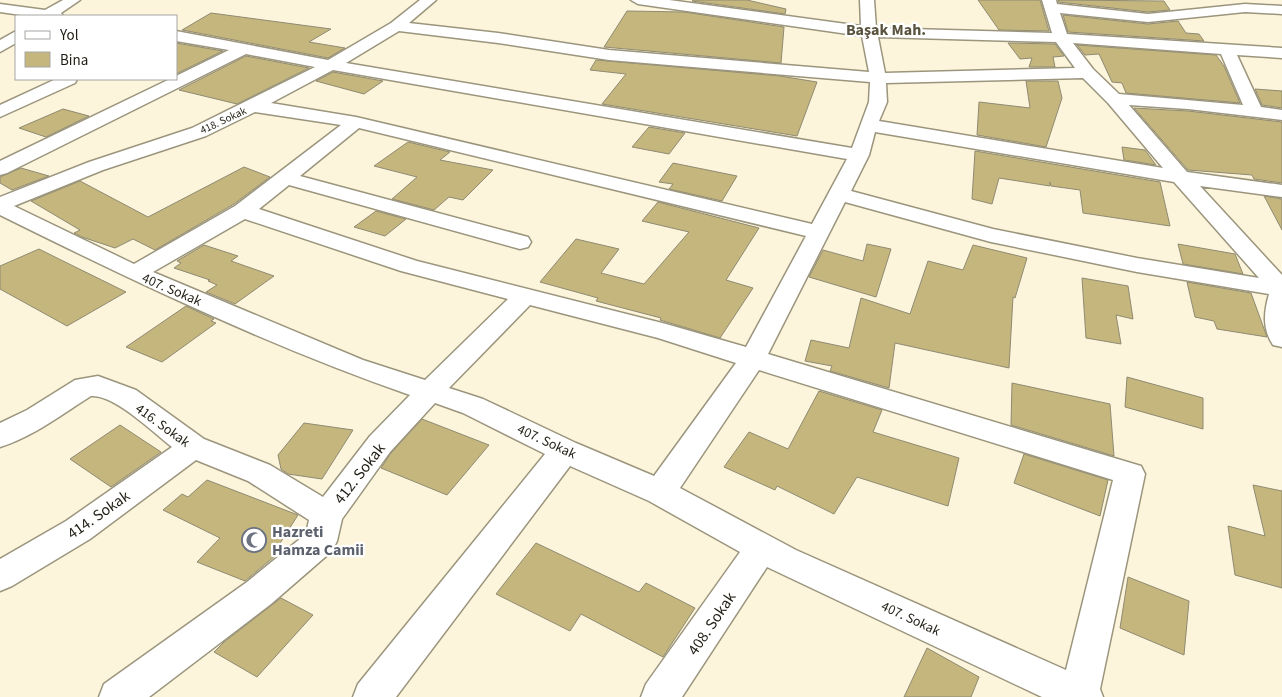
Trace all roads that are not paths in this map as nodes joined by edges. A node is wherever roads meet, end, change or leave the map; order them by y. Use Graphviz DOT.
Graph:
graph roads {
  1 [pos="73,0"];
  2 [pos="429,0"];
  3 [pos="638,0"];
  4 [pos="867,0"];
  5 [pos="1209,0"];
  6 [pos="1050,4"];
  7 [pos="0,8"];
  8 [pos="1282,10"];
  9 [pos="1221,11"];
  10 [pos="43,15"];
  11 [pos="50,15"];
  12 [pos="396,26"];
  13 [pos="869,32"];
  14 [pos="178,36"];
  15 [pos="15,37"];
  16 [pos="1061,38"];
  17 [pos="0,47"];
  18 [pos="244,49"];
  19 [pos="1227,50"];
  20 [pos="1282,53"];
  21 [pos="331,65"];
  22 [pos="1087,73"];
  23 [pos="878,78"];
  24 [pos="67,80"];
  25 [pos="1114,99"];
  26 [pos="253,106"];
  27 [pos="1254,111"];
  28 [pos="0,112"];
  29 [pos="1282,115"];
  30 [pos="356,122"];
  31 [pos="868,125"];
  32 [pos="859,155"];
  33 [pos="0,169"];
  34 [pos="1181,177"];
  35 [pos="286,178"];
  36 [pos="1282,191"];
  37 [pos="838,194"];
  38 [pos="0,205"];
  39 [pos="243,211"];
  40 [pos="818,232"];
  41 [pos="520,242"];
  42 [pos="135,273"];
  43 [pos="1282,289"];
  44 [pos="526,295"];
  45 [pos="1282,339"];
  46 [pos="752,360"];
  47 [pos="429,392"];
  48 [pos="0,436"];
  49 [pos="193,447"];
  50 [pos="565,451"];
  51 [pos="660,492"];
  52 [pos="327,515"];
  53 [pos="762,548"];
  54 [pos="0,576"];
  55 [pos="1081,696"];
  56 [pos="118,697"];
  57 [pos="372,697"];
  58 [pos="660,697"];
  1 -- 11 [label="street"];
  2 -- 12 [label="street, 418. Sokak"];
  3 -- 13 [label="street"];
  4 -- 13 [label="street"];
  5 -- 9 [label="street"];
  6 -- 9 [label="street"];
  6 -- 16 [label="street"];
  7 -- 10 [label="street"];
  8 -- 9 [label="street"];
  12 -- 21 [label="street, 418. Sokak"];
  12 -- 23 [label="street"];
  13 -- 16 [label="street"];
  13 -- 23 [label="street"];
  14 -- 18 [label="street"];
  15 -- 17 [label="street"];
  16 -- 19 [label="street"];
  16 -- 22 [label="street"];
  18 -- 21 [label="street"];
  18 -- 33 [label="street"];
  19 -- 20 [label="street"];
  19 -- 27 [label="street"];
  21 -- 26 [label="street, 418. Sokak"];
  21 -- 32 [label="street"];
  22 -- 23 [label="street"];
  22 -- 25 [label="street"];
  23 -- 31 [label="street"];
  24 -- 28 [label="street"];
  25 -- 27 [label="street"];
  25 -- 34 [label="street"];
  26 -- 30 [label="street"];
  26 -- 38 [label="street, 418. Sokak"];
  27 -- 29 [label="street"];
  30 -- 35 [label="street"];
  30 -- 40 [label="street"];
  31 -- 32 [label="street"];
  31 -- 34 [label="street"];
  32 -- 37 [label="street"];
  34 -- 36 [label="street"];
  34 -- 43 [label="street"];
  35 -- 39 [label="street"];
  35 -- 41 [label="street"];
  37 -- 40 [label="street"];
  37 -- 43 [label="street"];
  38 -- 42 [label="street, 407. Sokak"];
  39 -- 42 [label="street"];
  39 -- 44 [label="street"];
  40 -- 46 [label="street"];
  42 -- 47 [label="street, 407. Sokak"];
  43 -- 45 [label="street"];
  44 -- 46 [label="street"];
  44 -- 47 [label="street, 412. Sokak"];
  46 -- 51 [label="street"];
  46 -- 55 [label="street"];
  47 -- 50 [label="street, 407. Sokak"];
  47 -- 52 [label="street, 412. Sokak"];
  48 -- 49 [label="street, 416. Sokak"];
  49 -- 52 [label="street, 416. Sokak"];
  49 -- 54 [label="street, 414. Sokak"];
  50 -- 51 [label="street, 407. Sokak"];
  50 -- 57 [label="street"];
  51 -- 53 [label="street, 407. Sokak"];
  52 -- 56 [label="street, 412. Sokak"];
  53 -- 55 [label="street, 407. Sokak"];
  53 -- 58 [label="street, 408. Sokak"];
}
